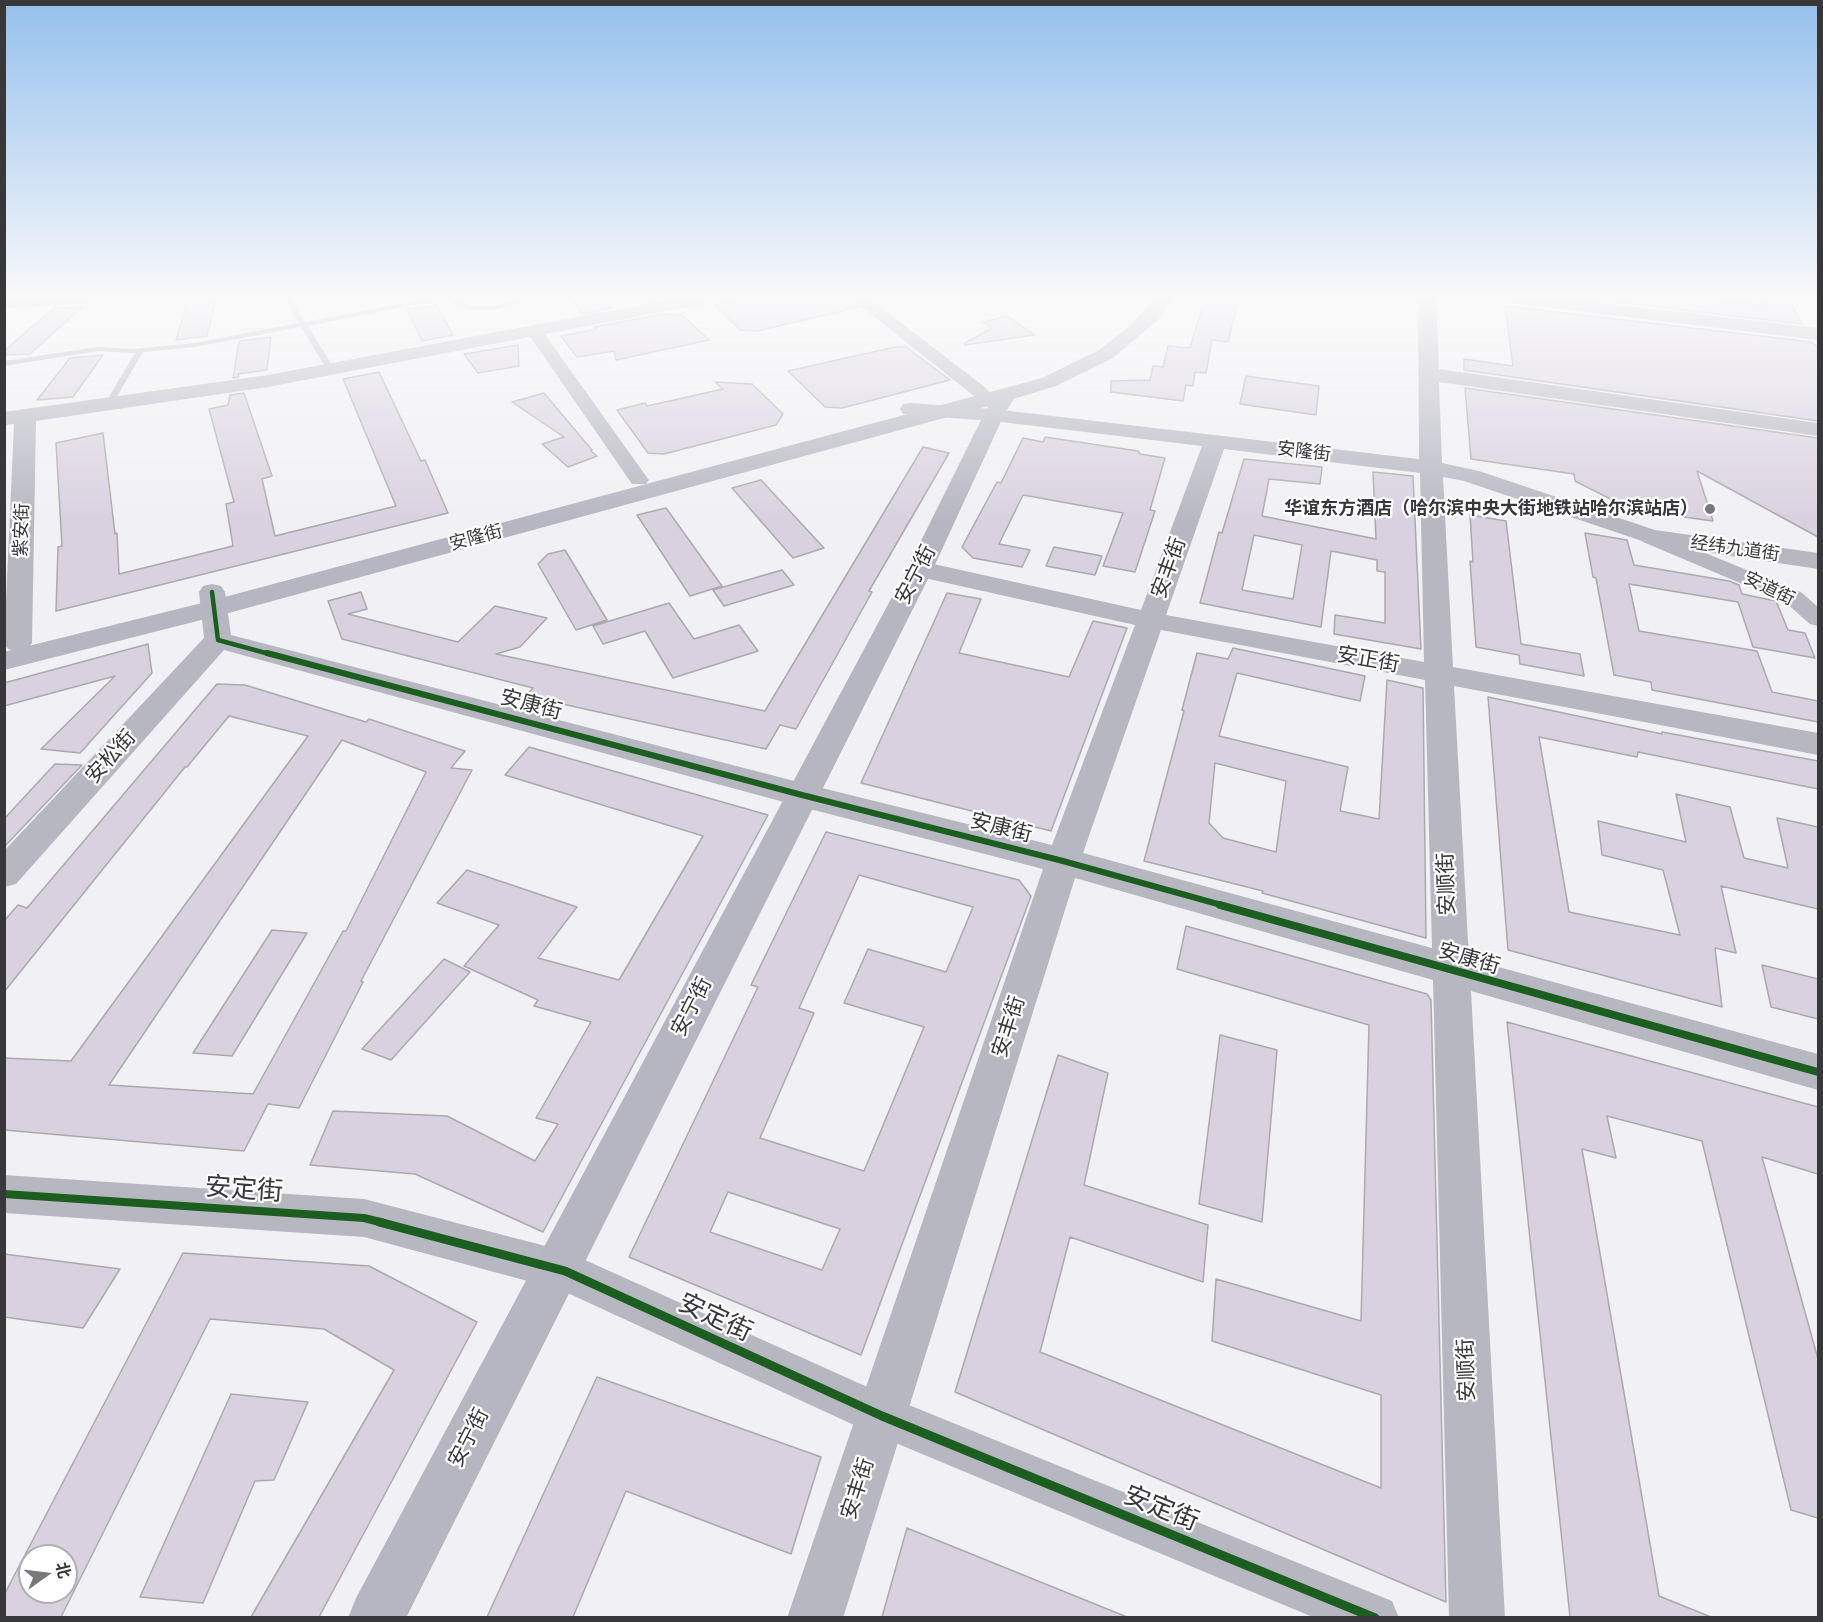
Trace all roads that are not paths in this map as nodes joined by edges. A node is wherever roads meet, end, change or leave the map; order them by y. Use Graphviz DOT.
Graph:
graph roads {
  1 [pos="128,371"];
  2 [pos="327,371"];
  3 [pos="562,371"];
  4 [pos="954,371"];
  5 [pos="1037,371"];
  6 [pos="1073,371"];
  7 [pos="1429,371"];
  8 [pos="1429,374"];
  9 [pos="993,401"];
  10 [pos="108,405"];
  11 [pos="911,409"];
  12 [pos="947,412"];
  13 [pos="15,418"];
  14 [pos="1818,429"];
  15 [pos="1215,442"];
  16 [pos="1431,467"];
  17 [pos="639,480"];
  18 [pos="1651,537"];
  19 [pos="1818,561"];
  20 [pos="920,569"];
  21 [pos="215,613"];
  22 [pos="1818,619"];
  23 [pos="1150,620"];
  24 [pos="9,650"];
  25 [pos="1440,673"];
  26 [pos="1818,744"];
  27 [pos="802,795"];
  28 [pos="1063,861"];
  29 [pos="4,874"];
  30 [pos="1451,971"];
  31 [pos="1818,1072"];
  32 [pos="4,1194"];
  33 [pos="556,1269"];
  34 [pos="882,1416"];
  35 [pos="376,1617"];
  36 [pos="815,1617"];
  37 [pos="1375,1617"];
  38 [pos="1477,1617"];
  1 -- 10 [label="lane"];
  2 -- 10 [label="street"];
  3 -- 17 [label="street"];
  4 -- 9 [label="street"];
  5 -- 9 [label="main road, 安隆街"];
  6 -- 9 [label="main road"];
  7 -- 8 [label="street, 安顺街"];
  8 -- 14 [label="street"];
  8 -- 16 [label="street, 安顺街"];
  9 -- 11 [label="main road, 安隆街"];
  9 -- 12 [label="street, 安隆街"];
  9 -- 15 [label="street, 安隆街"];
  9 -- 20 [label="main road, 安宁街"];
  10 -- 13 [label="street"];
  11 -- 12 [label="street, 安隆街"];
  11 -- 17 [label="main road, 安隆街"];
  12 -- 21 [label="main road, 安隆街"];
  13 -- 24 [label="street, 紫安街"];
  15 -- 16 [label="street, 安隆街"];
  15 -- 23 [label="street, 安丰街"];
  16 -- 18 [label="street, 安隆街"];
  16 -- 25 [label="street, 安顺街"];
  17 -- 21 [label="main road, 安隆街"];
  18 -- 19 [label="street, 经纬九道街"];
  18 -- 22 [label="street, 安道街"];
  20 -- 23 [label="street, 安正街"];
  20 -- 27 [label="main road, 安宁街"];
  21 -- 24 [label="main road, 安隆街"];
  21 -- 27 [label="street, 安康街"];
  21 -- 29 [label="street, 安松街"];
  23 -- 25 [label="street, 安正街"];
  23 -- 28 [label="street, 安丰街"];
  25 -- 26 [label="street, 安正街"];
  25 -- 30 [label="street, 安顺街"];
  27 -- 28 [label="street, 安康街"];
  27 -- 33 [label="main road, 安宁街"];
  28 -- 30 [label="street, 安康街"];
  28 -- 34 [label="street, 安丰街"];
  30 -- 31 [label="street, 安康街"];
  30 -- 38 [label="street, 安顺街"];
  32 -- 33 [label="street, 安定街"];
  33 -- 34 [label="street, 安定街"];
  33 -- 35 [label="main road, 安宁街"];
  34 -- 36 [label="street, 安丰街"];
  34 -- 37 [label="street, 安定街"];
}
